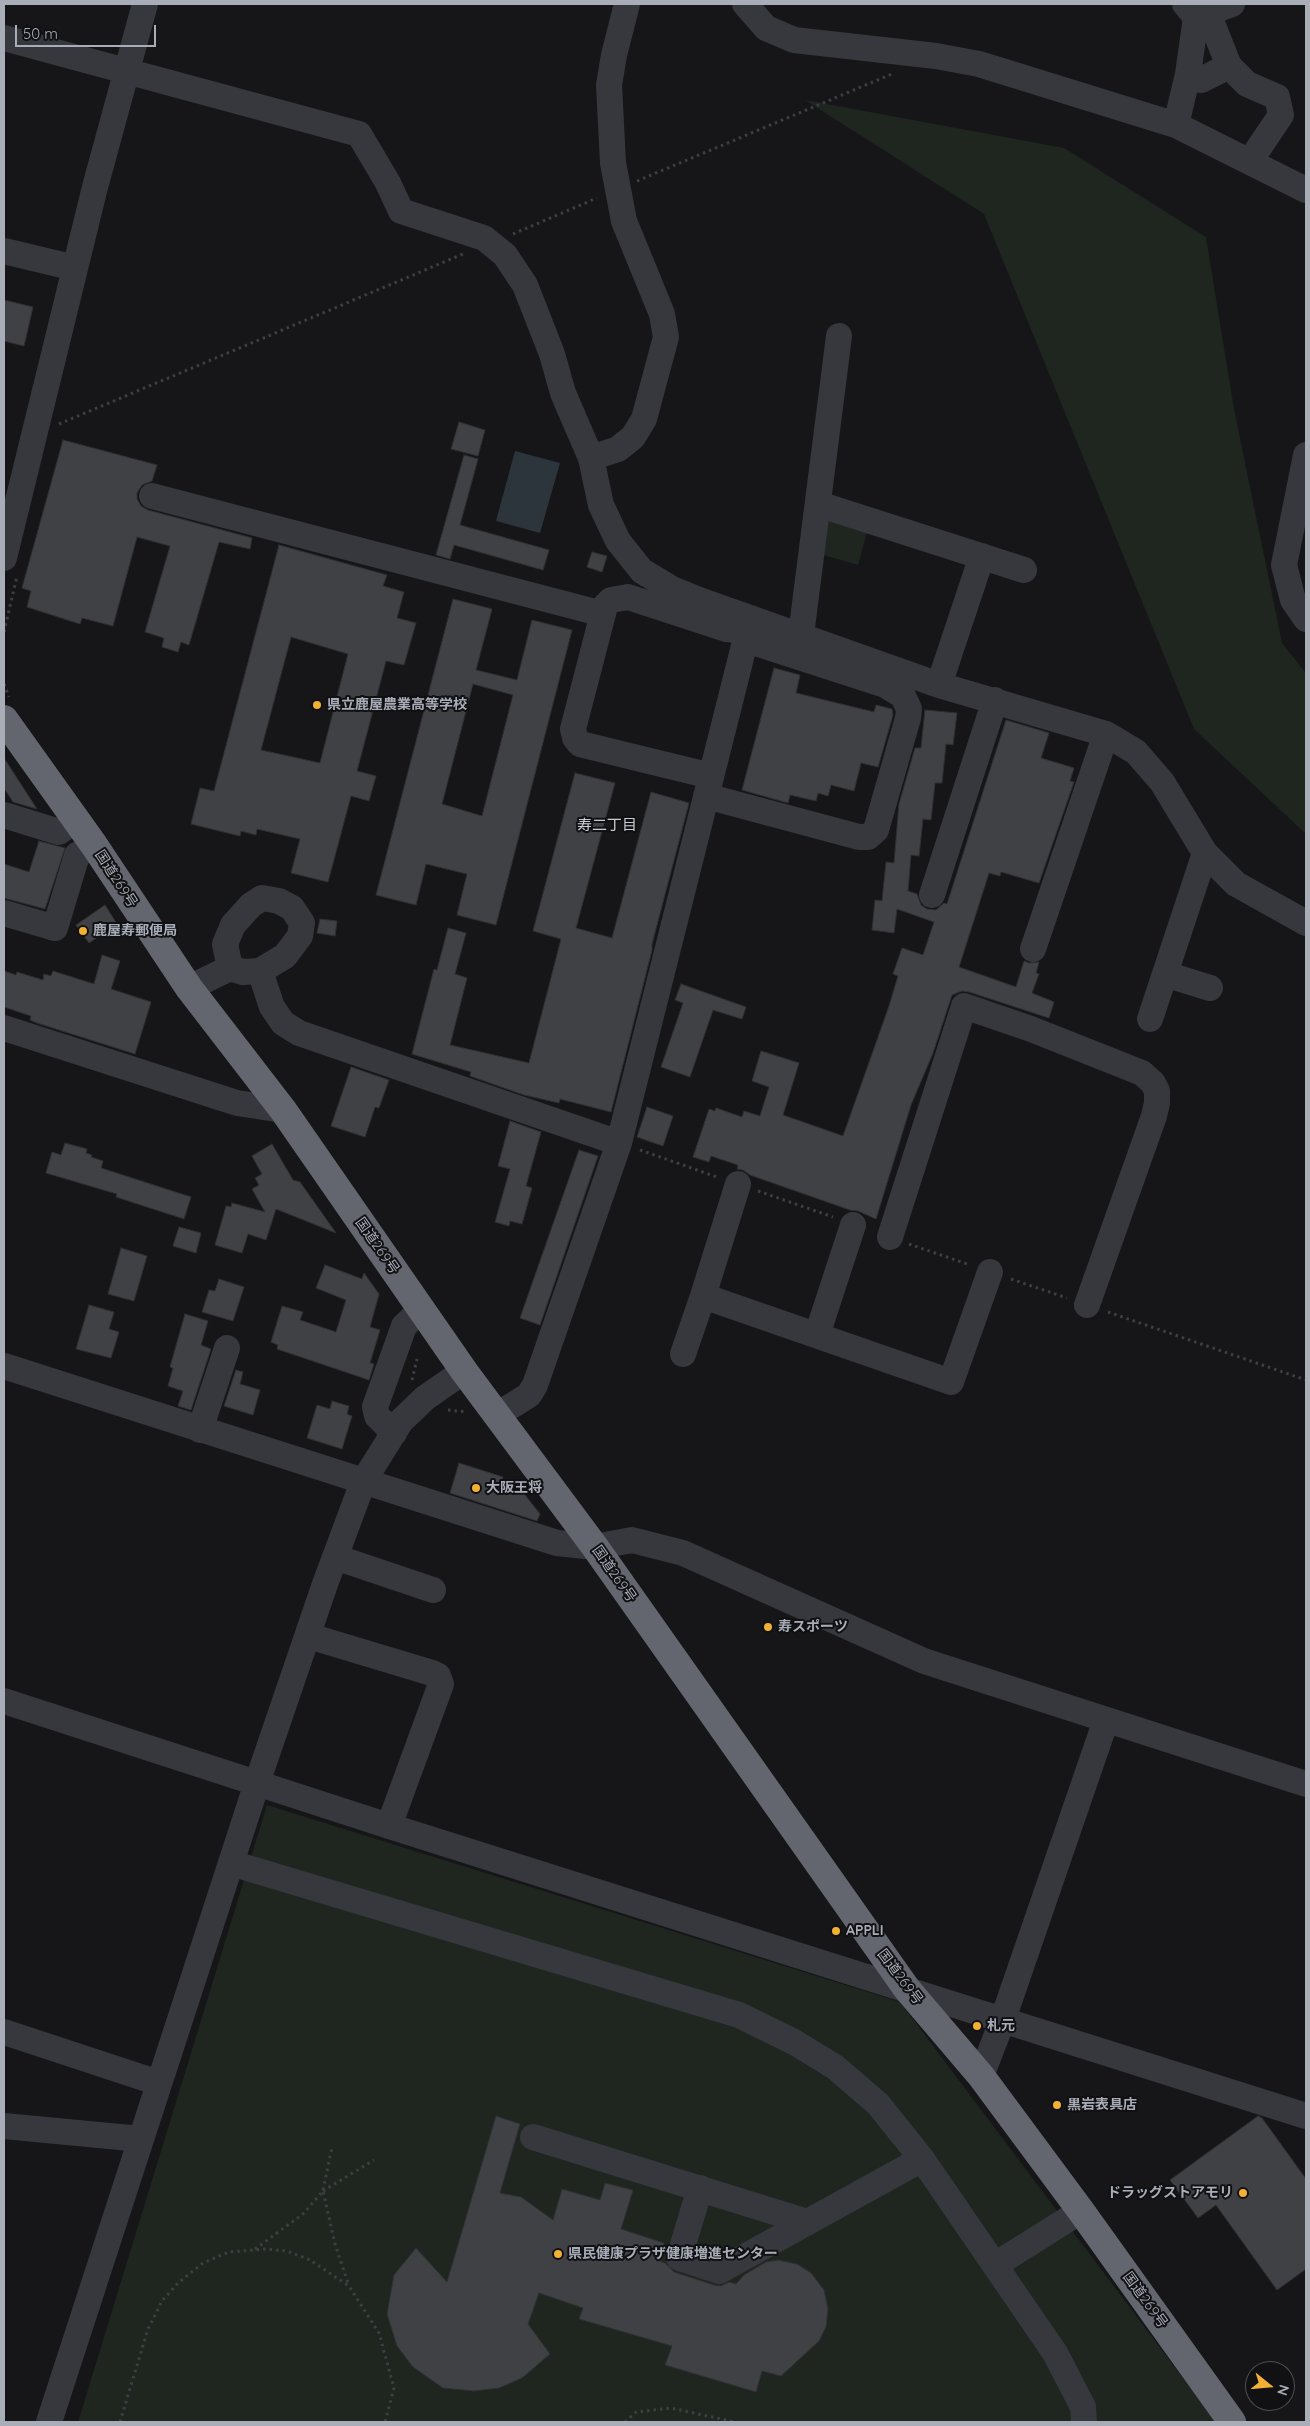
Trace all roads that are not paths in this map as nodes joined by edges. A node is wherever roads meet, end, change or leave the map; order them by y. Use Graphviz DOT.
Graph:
graph roads {
  1 [pos="145,4"];
  2 [pos="627,4"];
  3 [pos="745,4"];
  4 [pos="1205,9"];
  5 [pos="4,38"];
  6 [pos="1229,66"];
  7 [pos="128,72"];
  8 [pos="1188,74"];
  9 [pos="1176,124"];
  10 [pos="1250,161"];
  11 [pos="1306,190"];
  12 [pos="4,251"];
  13 [pos="76,268"];
  14 [pos="839,336"];
  15 [pos="1306,455"];
  16 [pos="591,458"];
  17 [pos="152,496"];
  18 [pos="818,504"];
  19 [pos="982,556"];
  20 [pos="11,566"];
  21 [pos="1024,570"];
  22 [pos="603,614"];
  23 [pos="1306,619"];
  24 [pos="748,630"];
  25 [pos="801,635"];
  26 [pos="939,685"];
  27 [pos="995,700"];
  28 [pos="4,719"];
  29 [pos="1106,734"];
  30 [pos="709,786"];
  31 [pos="4,815"];
  32 [pos="76,819"];
  33 [pos="94,845"];
  34 [pos="1205,853"];
  35 [pos="932,895"];
  36 [pos="4,913"];
  37 [pos="1306,923"];
  38 [pos="1033,949"];
  39 [pos="230,968"];
  40 [pos="260,971"];
  41 [pos="1165,974"];
  42 [pos="188,988"];
  43 [pos="1210,988"];
  44 [pos="1150,1019"];
  45 [pos="4,1028"];
  46 [pos="283,1110"];
  47 [pos="619,1142"];
  48 [pos="738,1184"];
  49 [pos="853,1224"];
  50 [pos="890,1238"];
  51 [pos="990,1272"];
  52 [pos="703,1296"];
  53 [pos="1087,1305"];
  54 [pos="421,1310"];
  55 [pos="817,1336"];
  56 [pos="227,1348"];
  57 [pos="683,1354"];
  58 [pos="4,1366"];
  59 [pos="464,1371"];
  60 [pos="485,1415"];
  61 [pos="200,1430"];
  62 [pos="394,1433"];
  63 [pos="363,1482"];
  64 [pos="595,1547"];
  65 [pos="335,1557"];
  66 [pos="432,1590"];
  67 [pos="309,1636"];
  68 [pos="4,1701"];
  69 [pos="1106,1720"];
  70 [pos="257,1783"];
  71 [pos="1306,1784"];
  72 [pos="389,1826"];
  73 [pos="231,1863"];
  74 [pos="907,1989"];
  75 [pos="1003,2019"];
  76 [pos="4,2032"];
  77 [pos="981,2076"];
  78 [pos="160,2083"];
  79 [pos="1306,2116"];
  80 [pos="4,2126"];
  81 [pos="533,2137"];
  82 [pos="141,2139"];
  83 [pos="922,2159"];
  84 [pos="700,2188"];
  85 [pos="1081,2211"];
  86 [pos="807,2222"];
  87 [pos="995,2265"];
  88 [pos="49,2422"];
  89 [pos="1084,2422"];
  90 [pos="1232,2422"];
  1 -- 7 [label="street"];
  2 -- 16 [label="street"];
  3 -- 9 [label="street"];
  4 -- 6 [label="street"];
  4 -- 8 [label="street"];
  5 -- 7 [label="street"];
  6 -- 8 [label="street"];
  6 -- 10 [label="street"];
  7 -- 13 [label="street"];
  7 -- 16 [label="street"];
  8 -- 9 [label="street"];
  9 -- 10 [label="street"];
  10 -- 11 [label="street"];
  12 -- 13 [label="street"];
  13 -- 20 [label="street"];
  14 -- 18 [label="street"];
  15 -- 23 [label="street"];
  16 -- 24 [label="street"];
  17 -- 22 [label="street"];
  18 -- 19 [label="street"];
  18 -- 25 [label="street"];
  19 -- 21 [label="street"];
  19 -- 26 [label="street"];
  22 -- 24 [label="street"];
  22 -- 30 [label="street"];
  24 -- 25 [label="street"];
  24 -- 30 [label="street"];
  24 -- 30 [label="street"];
  25 -- 26 [label="street"];
  26 -- 27 [label="street"];
  27 -- 29 [label="street"];
  27 -- 35 [label="street"];
  28 -- 32 [label="highway, 国道269号"];
  29 -- 34 [label="street"];
  29 -- 38 [label="street"];
  30 -- 47 [label="street"];
  31 -- 32 [label="street"];
  32 -- 33 [label="highway, 国道269号"];
  33 -- 36 [label="street"];
  33 -- 42 [label="highway, 国道269号"];
  34 -- 37 [label="street"];
  34 -- 41 [label="street"];
  39 -- 40 [label="street"];
  39 -- 40 [label="street"];
  39 -- 42 [label="street"];
  40 -- 47 [label="street"];
  41 -- 43 [label="street"];
  41 -- 44 [label="street"];
  42 -- 46 [label="highway, 国道269号"];
  45 -- 46 [label="street"];
  46 -- 54 [label="highway, 国道269号"];
  47 -- 60 [label="street"];
  48 -- 52 [label="street"];
  49 -- 55 [label="street"];
  50 -- 53 [label="street"];
  51 -- 55 [label="street"];
  52 -- 55 [label="street"];
  52 -- 57 [label="street"];
  54 -- 59 [label="highway, 国道269号"];
  54 -- 62 [label="street"];
  56 -- 61 [label="street"];
  58 -- 61 [label="street"];
  59 -- 60 [label="highway, 国道269号"];
  59 -- 62 [label="street"];
  60 -- 64 [label="highway, 国道269号"];
  61 -- 63 [label="street"];
  62 -- 63 [label="street"];
  63 -- 64 [label="street"];
  63 -- 65 [label="street"];
  64 -- 69 [label="street"];
  64 -- 74 [label="highway, 国道269号"];
  65 -- 66 [label="street"];
  65 -- 67 [label="street"];
  67 -- 70 [label="street"];
  67 -- 72 [label="street"];
  68 -- 70 [label="street"];
  69 -- 71 [label="street"];
  69 -- 75 [label="street"];
  70 -- 72 [label="street"];
  70 -- 73 [label="street"];
  72 -- 74 [label="street"];
  73 -- 78 [label="street"];
  73 -- 83 [label="street"];
  74 -- 75 [label="street"];
  74 -- 77 [label="highway, 国道269号"];
  75 -- 77 [label="street"];
  75 -- 79 [label="street"];
  76 -- 78 [label="street"];
  77 -- 85 [label="highway, 国道269号"];
  78 -- 82 [label="street"];
  80 -- 82 [label="street"];
  81 -- 84 [label="street"];
  82 -- 88 [label="street"];
  83 -- 86 [label="street"];
  83 -- 87 [label="street"];
  84 -- 86 [label="street"];
  84 -- 86 [label="street"];
  85 -- 87 [label="street"];
  85 -- 90 [label="highway, 国道269号"];
  87 -- 89 [label="street"];
}
